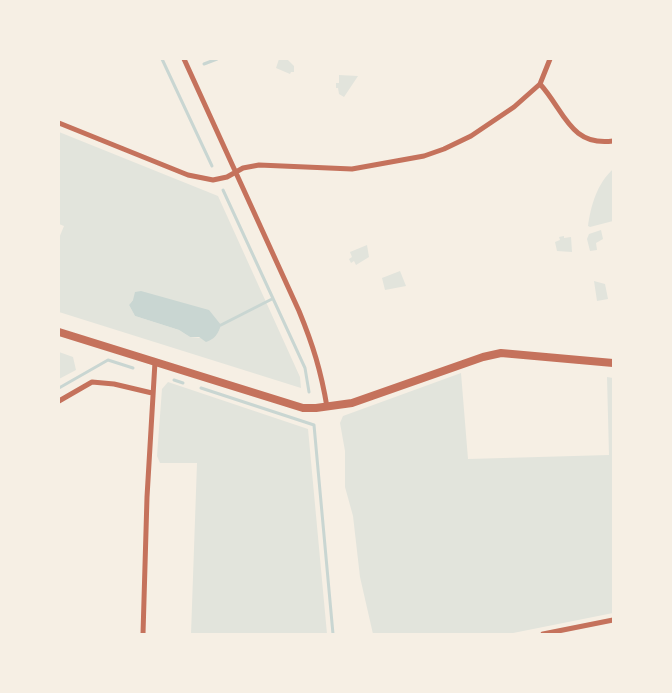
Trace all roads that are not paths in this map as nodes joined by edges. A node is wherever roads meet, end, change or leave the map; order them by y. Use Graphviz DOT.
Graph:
graph roads {
  1 [pos="184,59"];
  2 [pos="550,59"];
  3 [pos="540,84"];
  4 [pos="59,123"];
  5 [pos="613,141"];
  6 [pos="236,172"];
  7 [pos="59,332"];
  8 [pos="155,362"];
  9 [pos="613,363"];
  10 [pos="152,393"];
  11 [pos="59,401"];
  12 [pos="327,407"];
  13 [pos="613,620"];
  14 [pos="142,634"];
  15 [pos="544,634"];
  1 -- 6 [label="street"];
  2 -- 3 [label="street"];
  3 -- 5 [label="street"];
  3 -- 6 [label="street"];
  4 -- 6 [label="street"];
  6 -- 12 [label="street"];
  7 -- 8 [label="street"];
  8 -- 10 [label="street"];
  8 -- 12 [label="street"];
  9 -- 12 [label="street"];
  10 -- 11 [label="street"];
  10 -- 14 [label="street"];
  13 -- 15 [label="street"];
}
